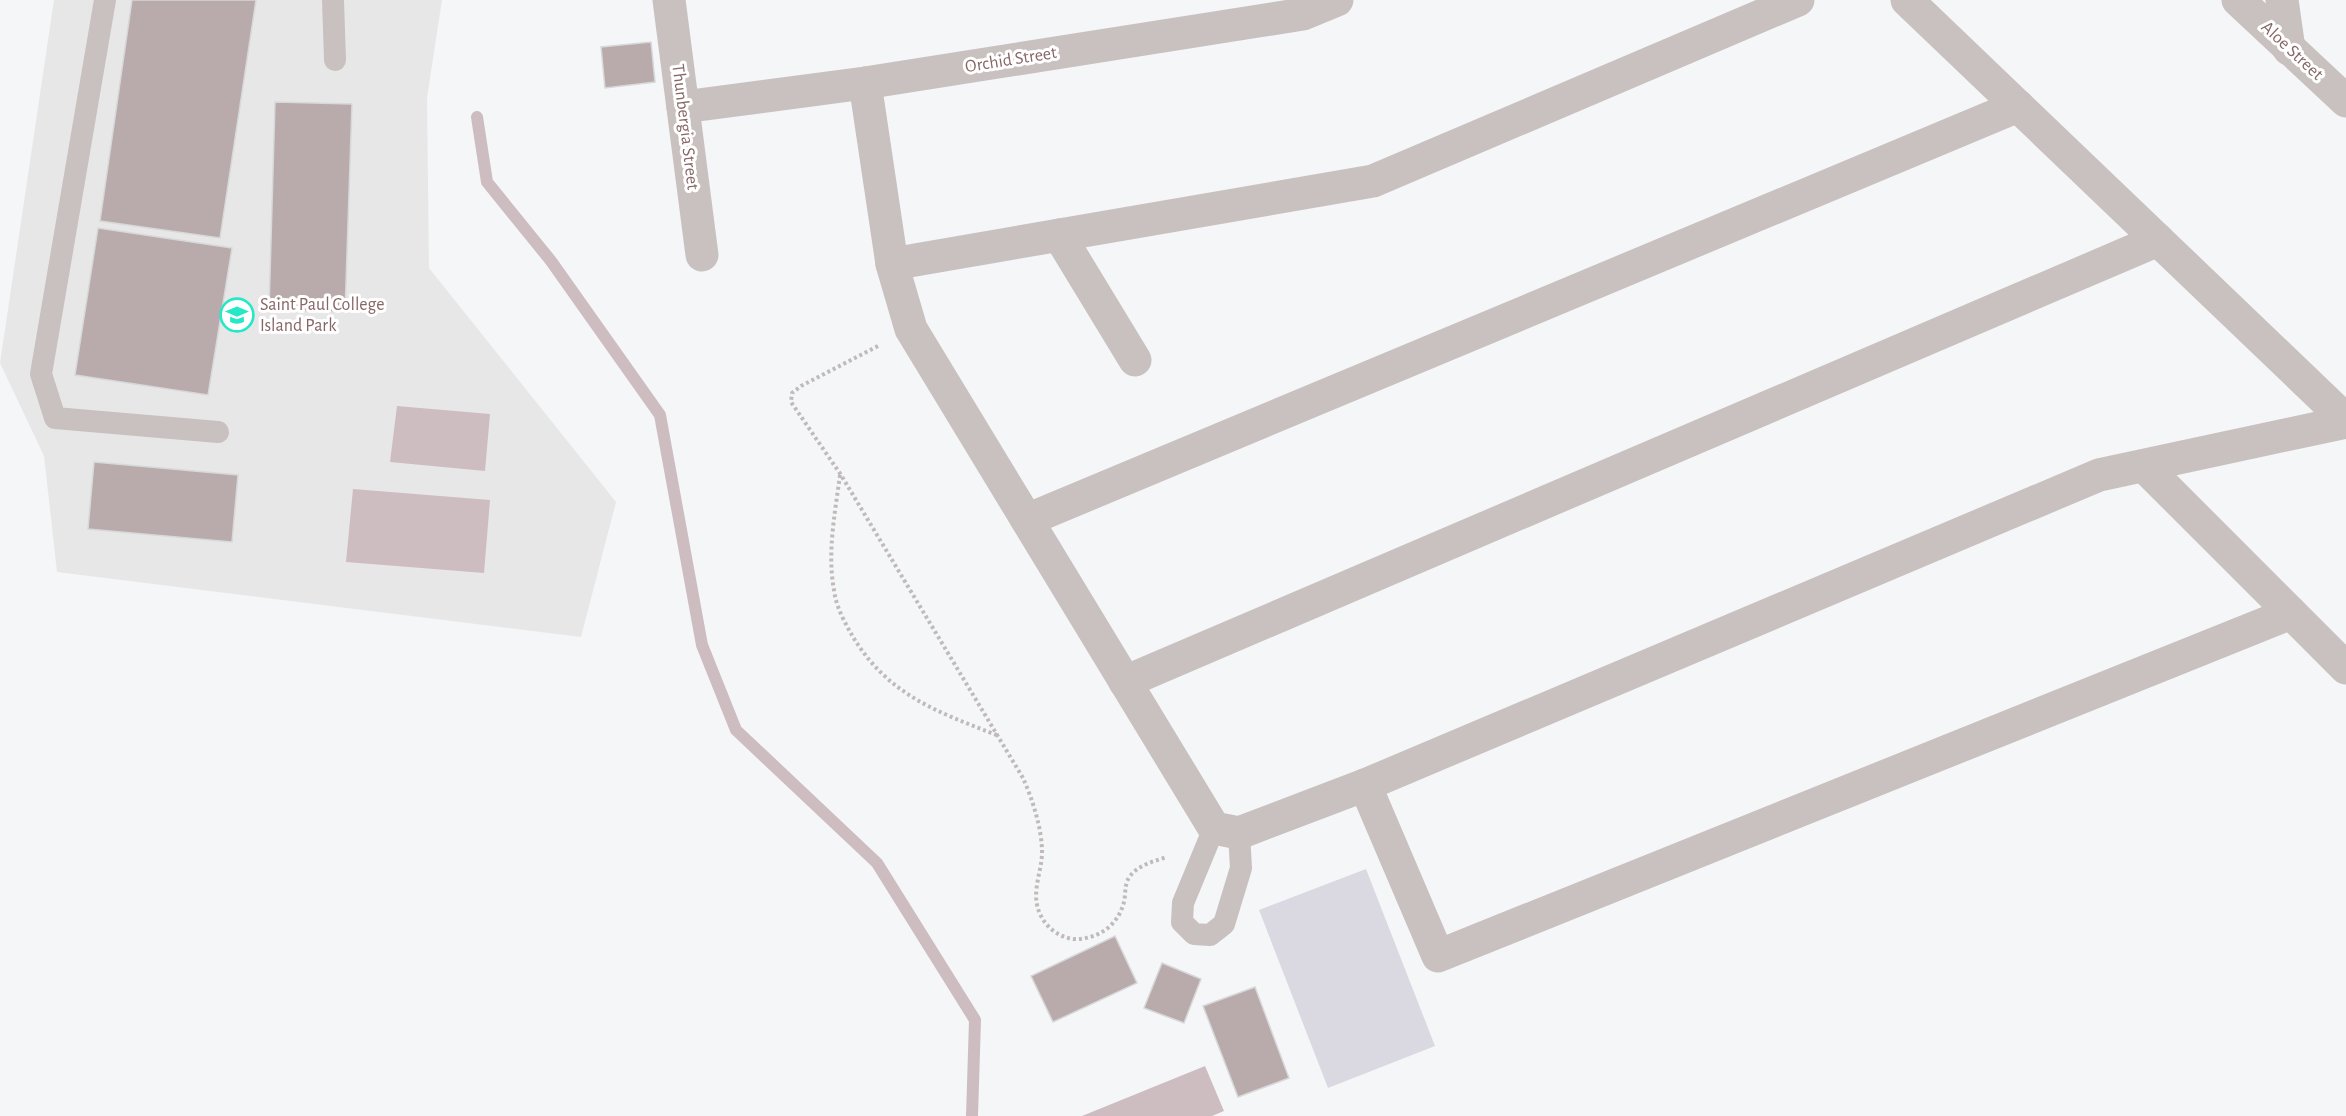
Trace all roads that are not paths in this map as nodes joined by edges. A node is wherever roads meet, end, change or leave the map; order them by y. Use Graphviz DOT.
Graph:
graph roads {
  1 [pos="105,0"];
  2 [pos="333,0"];
  3 [pos="669,0"];
  4 [pos="1336,0"];
  5 [pos="1797,0"];
  6 [pos="1907,0"];
  7 [pos="2238,0"];
  8 [pos="2282,0"];
  9 [pos="2289,49"];
  10 [pos="335,60"];
  11 [pos="865,83"];
  12 [pos="2346,101"];
  13 [pos="2018,106"];
  14 [pos="683,108"];
  15 [pos="1059,235"];
  16 [pos="2158,240"];
  17 [pos="702,255"];
  18 [pos="892,264"];
  19 [pos="1135,360"];
  20 [pos="2346,421"];
  21 [pos="218,432"];
  22 [pos="2145,466"];
  23 [pos="1027,520"];
  24 [pos="2291,613"];
  25 [pos="2346,668"];
  26 [pos="1125,682"];
  27 [pos="1365,785"];
  1 -- 21 [label="lane"];
  2 -- 10 [label="lane"];
  3 -- 14 [label="street, Thunbergia Street"];
  4 -- 11 [label="street, Orchid Street"];
  5 -- 15 [label="street"];
  6 -- 13 [label="street"];
  7 -- 9 [label="street, Aloe Street"];
  8 -- 9 [label="street"];
  9 -- 12 [label="street, Aloe Street"];
  11 -- 14 [label="street, Orchid Street"];
  11 -- 18 [label="street"];
  13 -- 16 [label="street"];
  13 -- 23 [label="street"];
  14 -- 17 [label="street, Thunbergia Street"];
  15 -- 18 [label="street"];
  15 -- 19 [label="street"];
  16 -- 20 [label="street"];
  16 -- 26 [label="street"];
  18 -- 23 [label="street"];
  20 -- 22 [label="street"];
  22 -- 24 [label="street"];
  22 -- 27 [label="street"];
  23 -- 26 [label="street"];
  24 -- 25 [label="street"];
  24 -- 27 [label="street"];
  26 -- 27 [label="street"];
}
